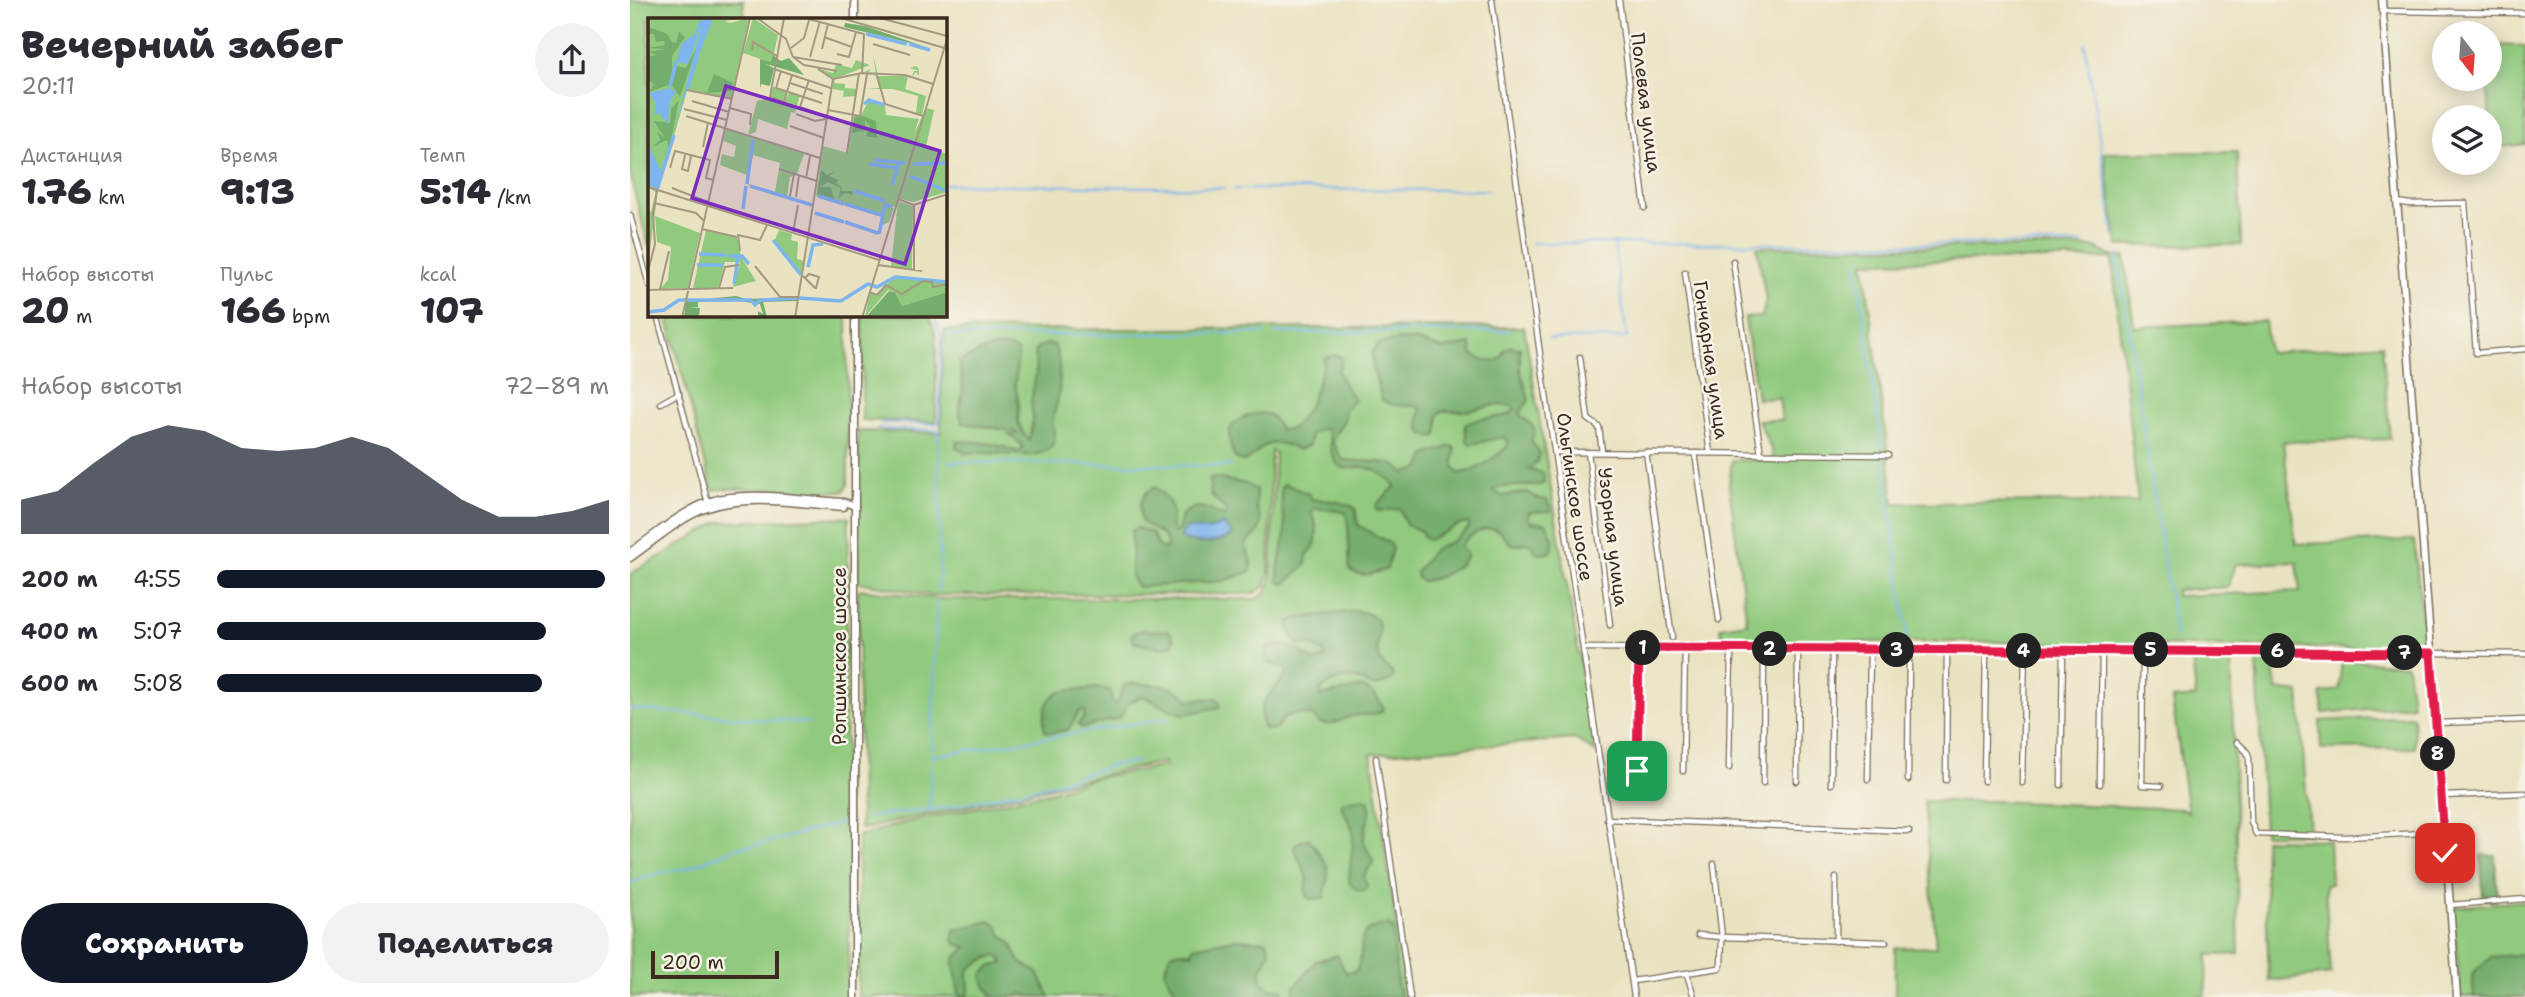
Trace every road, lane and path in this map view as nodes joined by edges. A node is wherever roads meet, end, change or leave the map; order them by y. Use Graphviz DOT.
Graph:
graph roads {
  1 [pos="855,0"];
  2 [pos="1492,0"];
  3 [pos="1619,0"];
  4 [pos="2382,0"];
  5 [pos="2383,11"];
  6 [pos="2525,13"];
  7 [pos="855,18"];
  8 [pos="2397,202"];
  9 [pos="1645,208"];
  10 [pos="630,215"];
  11 [pos="1733,261"];
  12 [pos="1685,271"];
  13 [pos="648,281"];
  14 [pos="658,317"];
  15 [pos="855,317"];
  16 [pos="2525,349"];
  17 [pos="1580,357"];
  18 [pos="679,393"];
  19 [pos="661,403"];
  20 [pos="1555,452"];
  21 [pos="1588,452"];
  22 [pos="1602,452"];
  23 [pos="1646,452"];
  24 [pos="1695,453"];
  25 [pos="1710,453"];
  26 [pos="1761,454"];
  27 [pos="1888,455"];
  28 [pos="709,504"];
  29 [pos="855,506"];
  30 [pos="630,552"];
  31 [pos="630,558"];
  32 [pos="1718,620"];
  33 [pos="1610,625"];
  34 [pos="1672,638"];
  35 [pos="1583,648"];
  36 [pos="1639,648"];
  37 [pos="1685,649"];
  38 [pos="1731,649"];
  39 [pos="1765,649"];
  40 [pos="1798,649"];
  41 [pos="1832,650"];
  42 [pos="1870,650"];
  43 [pos="1909,650"];
  44 [pos="2102,650"];
  45 [pos="2143,650"];
  46 [pos="1947,651"];
  47 [pos="1986,651"];
  48 [pos="2025,651"];
  49 [pos="2063,651"];
  50 [pos="2431,652"];
  51 [pos="2525,654"];
  52 [pos="2525,720"];
  53 [pos="2436,723"];
  54 [pos="2237,742"];
  55 [pos="1376,758"];
  56 [pos="1729,768"];
  57 [pos="1637,771"];
  58 [pos="1683,771"];
  59 [pos="1868,779"];
  60 [pos="1908,780"];
  61 [pos="1946,780"];
  62 [pos="1797,781"];
  63 [pos="1984,781"];
  64 [pos="1763,783"];
  65 [pos="2022,783"];
  66 [pos="1831,784"];
  67 [pos="2100,784"];
  68 [pos="2062,785"];
  69 [pos="2161,786"];
  70 [pos="2525,793"];
  71 [pos="2441,796"];
  72 [pos="1607,820"];
  73 [pos="1909,831"];
  74 [pos="2444,832"];
  75 [pos="1714,864"];
  76 [pos="1836,878"];
  77 [pos="2525,899"];
  78 [pos="2450,905"];
  79 [pos="1698,935"];
  80 [pos="1723,937"];
  81 [pos="1836,941"];
  82 [pos="1886,942"];
  83 [pos="1687,974"];
  84 [pos="1632,981"];
  85 [pos="855,997"];
  86 [pos="1410,997"];
  87 [pos="1634,997"];
  88 [pos="1694,997"];
  89 [pos="2457,997"];
  1 -- 7 [label="street"];
  2 -- 20 [label="street, Ольгинское шоссе"];
  3 -- 9 [label="street, Полевая улица"];
  4 -- 5 [label="street"];
  5 -- 6 [label="street"];
  5 -- 8 [label="street"];
  8 -- 16 [label="street"];
  8 -- 50 [label="street"];
  10 -- 13 [label="street"];
  11 -- 26 [label="street"];
  12 -- 25 [label="street, Гончарная улица"];
  14 -- 18 [label="street"];
  15 -- 29 [label="street, Ропшинское шоссе"];
  17 -- 22 [label="street"];
  18 -- 19 [label="street"];
  18 -- 28 [label="street"];
  20 -- 21 [label="street"];
  20 -- 35 [label="street, Ольгинское шоссе"];
  21 -- 22 [label="street"];
  21 -- 33 [label="street, Узорная улица"];
  22 -- 23 [label="street"];
  23 -- 24 [label="street"];
  23 -- 34 [label="street"];
  24 -- 25 [label="street"];
  24 -- 32 [label="street"];
  25 -- 26 [label="street"];
  26 -- 27 [label="street"];
  28 -- 29 [label="street"];
  28 -- 30 [label="street"];
  28 -- 31 [label="street"];
  29 -- 85 [label="street, Ропшинское шоссе"];
  35 -- 36 [label="street"];
  35 -- 72 [label="street, Ольгинское шоссе"];
  36 -- 37 [label="street"];
  36 -- 57 [label="street"];
  37 -- 38 [label="street"];
  37 -- 58 [label="street"];
  38 -- 39 [label="street"];
  38 -- 56 [label="street"];
  39 -- 40 [label="street"];
  39 -- 64 [label="street"];
  40 -- 41 [label="street"];
  40 -- 62 [label="street"];
  41 -- 42 [label="street"];
  41 -- 66 [label="street"];
  42 -- 43 [label="street"];
  42 -- 59 [label="street"];
  43 -- 46 [label="street"];
  43 -- 60 [label="street"];
  44 -- 45 [label="street"];
  44 -- 49 [label="street"];
  44 -- 67 [label="street"];
  45 -- 50 [label="street"];
  45 -- 69 [label="street"];
  46 -- 47 [label="street"];
  46 -- 61 [label="street"];
  47 -- 48 [label="street"];
  47 -- 63 [label="street"];
  48 -- 49 [label="street"];
  48 -- 65 [label="street"];
  49 -- 68 [label="street"];
  50 -- 51 [label="street"];
  50 -- 53 [label="street"];
  52 -- 53 [label="street"];
  53 -- 71 [label="street"];
  54 -- 74 [label="street"];
  55 -- 86 [label="street"];
  70 -- 71 [label="street"];
  71 -- 74 [label="street"];
  72 -- 73 [label="street"];
  72 -- 84 [label="street, Ольгинское шоссе"];
  74 -- 78 [label="street"];
  75 -- 80 [label="street"];
  76 -- 81 [label="street"];
  77 -- 78 [label="street"];
  78 -- 89 [label="street"];
  79 -- 80 [label="street"];
  80 -- 81 [label="street"];
  80 -- 83 [label="street"];
  81 -- 82 [label="street"];
  83 -- 84 [label="street"];
  83 -- 88 [label="street"];
  84 -- 87 [label="street, Ольгинское шоссе"];
}
